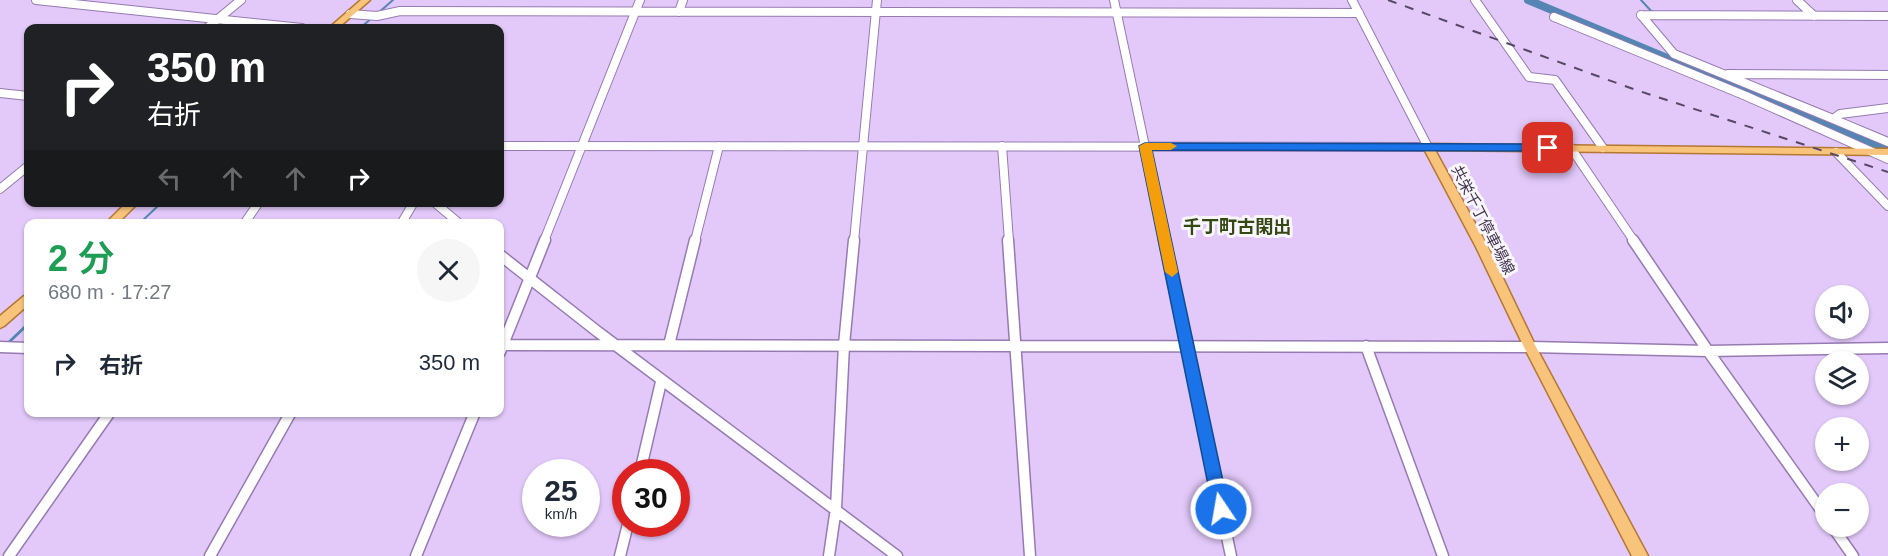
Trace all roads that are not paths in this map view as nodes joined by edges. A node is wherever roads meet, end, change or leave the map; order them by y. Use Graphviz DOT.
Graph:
graph roads {
  1 [pos="36,0"];
  2 [pos="241,0"];
  3 [pos="366,0"];
  4 [pos="640,0"];
  5 [pos="683,0"];
  6 [pos="877,0"];
  7 [pos="1114,0"];
  8 [pos="1352,0"];
  9 [pos="1475,0"];
  10 [pos="1797,0"];
  11 [pos="635,12"];
  12 [pos="679,12"];
  13 [pos="876,13"];
  14 [pos="1359,13"];
  15 [pos="350,14"];
  16 [pos="1117,14"];
  17 [pos="1814,16"];
  18 [pos="1884,16"];
  19 [pos="1554,17"];
  20 [pos="220,19"];
  21 [pos="1888,23"];
  22 [pos="213,24"];
  23 [pos="266,24"];
  24 [pos="338,24"];
  25 [pos="1723,74"];
  26 [pos="1888,75"];
  27 [pos="0,93"];
  28 [pos="24,96"];
  29 [pos="1888,108"];
  30 [pos="1833,119"];
  31 [pos="1888,142"];
  32 [pos="583,145"];
  33 [pos="504,146"];
  34 [pos="719,146"];
  35 [pos="862,146"];
  36 [pos="1002,146"];
  37 [pos="1145,146"];
  38 [pos="1428,147"];
  39 [pos="1571,148"];
  40 [pos="1603,148"];
  41 [pos="1836,152"];
  42 [pos="1882,153"];
  43 [pos="1888,159"];
  44 [pos="24,169"];
  45 [pos="0,189"];
  46 [pos="1888,206"];
  47 [pos="129,207"];
  48 [pos="441,207"];
  49 [pos="115,219"];
  50 [pos="454,219"];
  51 [pos="504,258"];
  52 [pos="528,278"];
  53 [pos="24,302"];
  54 [pos="1,321"];
  55 [pos="504,337"];
  56 [pos="613,344"];
  57 [pos="669,345"];
  58 [pos="844,345"];
  59 [pos="1014,346"];
  60 [pos="1187,346"];
  61 [pos="1366,346"];
  62 [pos="0,347"];
  63 [pos="504,347"];
  64 [pos="1530,347"];
  65 [pos="24,348"];
  66 [pos="1888,348"];
  67 [pos="1708,351"];
  68 [pos="661,382"];
  69 [pos="106,417"];
  70 [pos="288,417"];
  71 [pos="473,417"];
  72 [pos="643,459"];
  73 [pos="1815,502"];
  74 [pos="836,508"];
  75 [pos="625,537"];
  76 [pos="1840,537"];
  77 [pos="9,556"];
  78 [pos="210,556"];
  79 [pos="416,556"];
  80 [pos="620,556"];
  81 [pos="829,556"];
  82 [pos="897,556"];
  83 [pos="1030,556"];
  84 [pos="1231,556"];
  85 [pos="1443,556"];
  86 [pos="1640,556"];
  87 [pos="1853,556"];
  1 -- 20 [label="street"];
  2 -- 20 [label="street"];
  3 -- 15 [label="main road"];
  4 -- 11 [label="street"];
  5 -- 12 [label="street"];
  6 -- 13 [label="street"];
  7 -- 16 [label="street"];
  8 -- 14 [label="street"];
  9 -- 40 [label="street"];
  10 -- 17 [label="street"];
  11 -- 12 [label="street"];
  11 -- 15 [label="street"];
  11 -- 32 [label="street"];
  12 -- 13 [label="street"];
  13 -- 16 [label="street"];
  13 -- 35 [label="street"];
  14 -- 16 [label="street"];
  14 -- 38 [label="street"];
  15 -- 24 [label="main road"];
  16 -- 37 [label="street"];
  17 -- 18 [label="street"];
  17 -- 25 [label="street"];
  18 -- 21 [label="street"];
  19 -- 42 [label="street"];
  20 -- 22 [label="street"];
  20 -- 23 [label="street"];
  25 -- 26 [label="street"];
  25 -- 30 [label="street"];
  27 -- 28 [label="street"];
  29 -- 30 [label="street"];
  30 -- 31 [label="street"];
  32 -- 33 [label="street"];
  32 -- 34 [label="street"];
  32 -- 52 [label="street"];
  34 -- 35 [label="street"];
  34 -- 57 [label="street"];
  35 -- 36 [label="street"];
  35 -- 58 [label="street"];
  36 -- 37 [label="street"];
  36 -- 59 [label="street"];
  37 -- 38 [label="street"];
  37 -- 60 [label="street"];
  38 -- 39 [label="main road, 共栄千丁停車場線"];
  38 -- 64 [label="main road, 共栄千丁停車場線"];
  39 -- 40 [label="main road, 共栄千丁停車場線"];
  39 -- 67 [label="street"];
  40 -- 41 [label="main road, 共栄千丁停車場線"];
  41 -- 42 [label="main road, 共栄千丁停車場線"];
  41 -- 46 [label="street"];
  42 -- 43 [label="street"];
  44 -- 45 [label="street"];
  47 -- 49 [label="main road"];
  48 -- 50 [label="street"];
  51 -- 52 [label="street"];
  52 -- 55 [label="street"];
  52 -- 56 [label="street"];
  53 -- 54 [label="main road"];
  56 -- 57 [label="street"];
  56 -- 63 [label="street"];
  56 -- 68 [label="street"];
  57 -- 58 [label="street"];
  58 -- 59 [label="street"];
  58 -- 74 [label="street"];
  59 -- 60 [label="street"];
  59 -- 83 [label="street"];
  60 -- 61 [label="street"];
  60 -- 84 [label="street"];
  61 -- 64 [label="street"];
  61 -- 85 [label="street"];
  62 -- 65 [label="street"];
  64 -- 67 [label="street"];
  64 -- 86 [label="main road, 共栄千丁停車場線"];
  66 -- 67 [label="street"];
  67 -- 73 [label="street"];
  68 -- 72 [label="street"];
  68 -- 74 [label="street"];
  69 -- 77 [label="street"];
  70 -- 78 [label="street"];
  71 -- 79 [label="street"];
  74 -- 81 [label="street"];
  74 -- 82 [label="street"];
  75 -- 80 [label="street"];
  76 -- 87 [label="street"];
}
